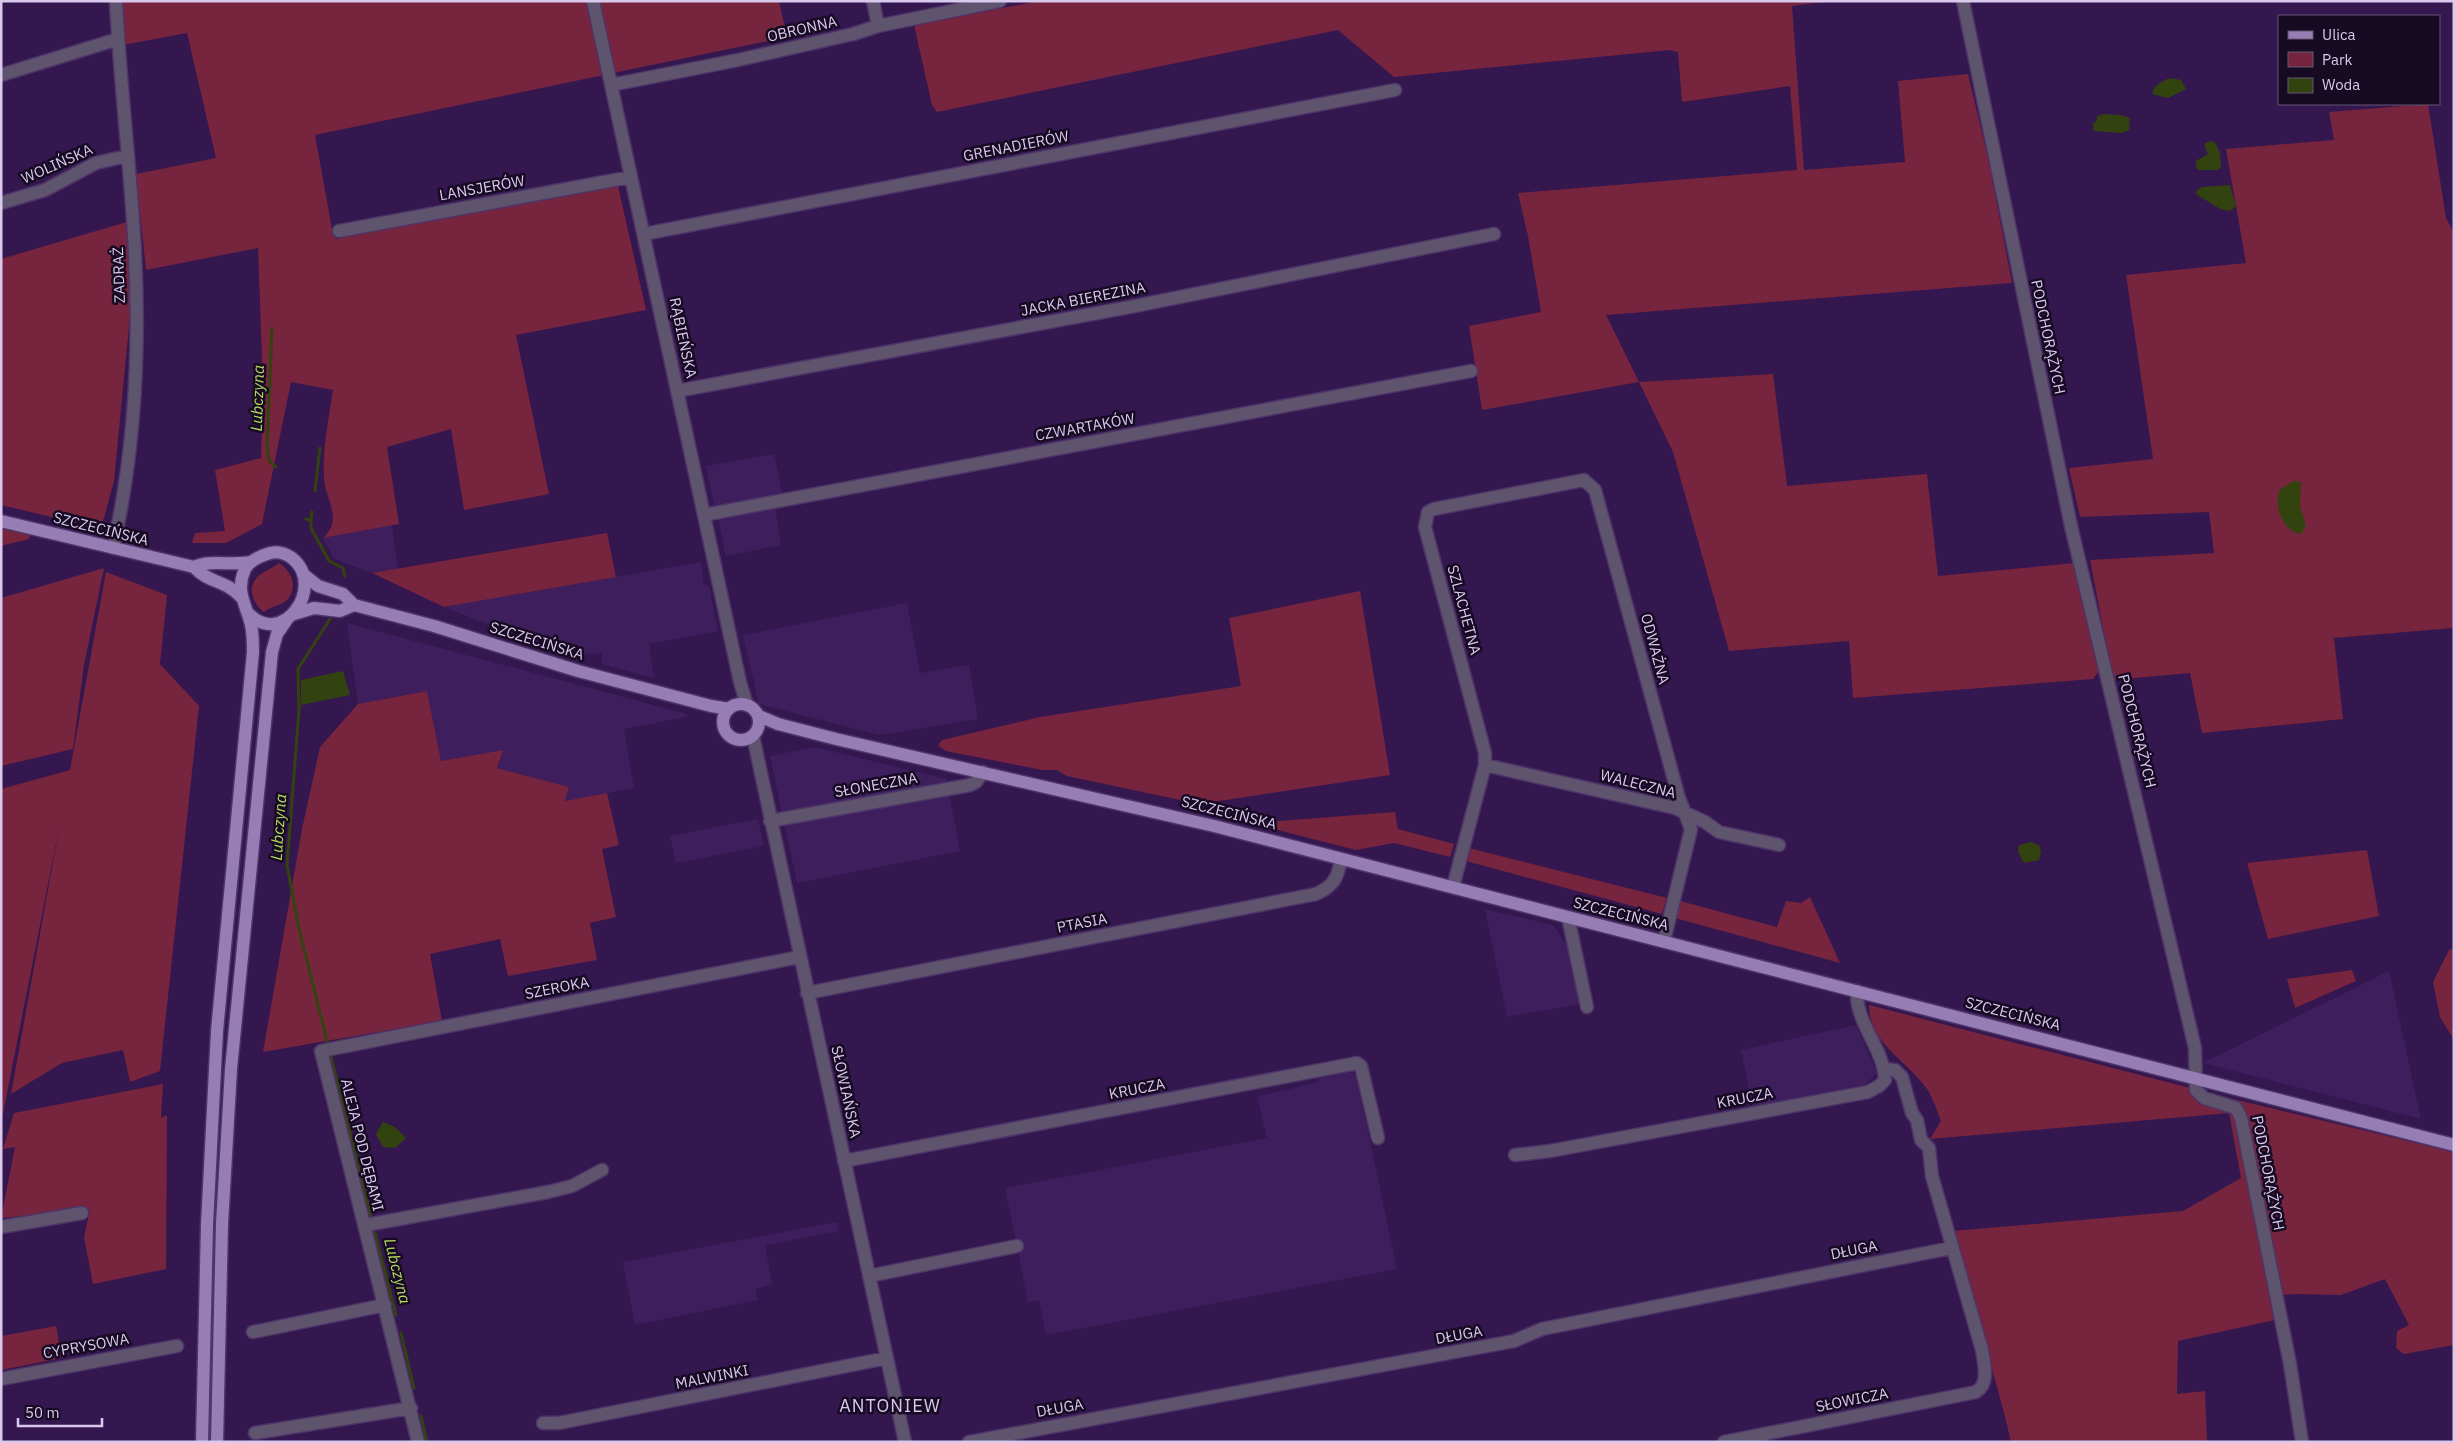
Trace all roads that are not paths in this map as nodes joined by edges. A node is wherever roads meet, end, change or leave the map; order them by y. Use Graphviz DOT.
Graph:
graph roads {
  1 [pos="116,1"];
  2 [pos="593,1"];
  3 [pos="873,1"];
  4 [pos="1963,1"];
  5 [pos="1000,2"];
  6 [pos="878,26"];
  7 [pos="118,39"];
  8 [pos="1,75"];
  9 [pos="611,86"];
  10 [pos="1395,90"];
  11 [pos="127,156"];
  12 [pos="631,177"];
  13 [pos="1,203"];
  14 [pos="339,231"];
  15 [pos="644,234"];
  16 [pos="1494,234"];
  17 [pos="1471,371"];
  18 [pos="677,391"];
  19 [pos="1595,490"];
  20 [pos="704,515"];
  21 [pos="1,521"];
  22 [pos="114,548"];
  23 [pos="251,562"];
  24 [pos="194,567"];
  25 [pos="303,574"];
  26 [pos="240,597"];
  27 [pos="354,605"];
  28 [pos="247,612"];
  29 [pos="291,616"];
  30 [pos="734,709"];
  31 [pos="754,733"];
  32 [pos="1485,765"];
  33 [pos="983,772"];
  34 [pos="1687,816"];
  35 [pos="770,821"];
  36 [pos="1779,845"];
  37 [pos="1341,859"];
  38 [pos="1453,887"];
  39 [pos="1568,917"];
  40 [pos="1664,941"];
  41 [pos="799,957"];
  42 [pos="1857,991"];
  43 [pos="807,993"];
  44 [pos="1587,1007"];
  45 [pos="322,1051"];
  46 [pos="1884,1069"];
  47 [pos="2196,1078"];
  48 [pos="1378,1138"];
  49 [pos="2454,1145"];
  50 [pos="1514,1155"];
  51 [pos="844,1162"];
  52 [pos="602,1170"];
  53 [pos="82,1213"];
  54 [pos="366,1225"];
  55 [pos="1,1226"];
  56 [pos="1017,1246"];
  57 [pos="1951,1248"];
  58 [pos="869,1276"];
  59 [pos="385,1305"];
  60 [pos="253,1332"];
  61 [pos="177,1346"];
  62 [pos="887,1358"];
  63 [pos="1,1379"];
  64 [pos="411,1408"];
  65 [pos="543,1423"];
  66 [pos="255,1433"];
  67 [pos="202,1442"];
  68 [pos="217,1442"];
  69 [pos="418,1442"];
  70 [pos="905,1442"];
  71 [pos="969,1442"];
  72 [pos="1724,1442"];
  73 [pos="2302,1442"];
  1 -- 7 [label="street, ZADRAŻ"];
  2 -- 9 [label="street, RĄBIEŃSKA"];
  3 -- 6 [label="street"];
  4 -- 47 [label="street, PODCHORĄŻYCH"];
  5 -- 6 [label="street, OBRONNA"];
  6 -- 9 [label="street, OBRONNA"];
  7 -- 8 [label="street"];
  7 -- 11 [label="street, ZADRAŻ"];
  9 -- 12 [label="street, RĄBIEŃSKA"];
  10 -- 15 [label="street, GRENADIERÓW"];
  11 -- 13 [label="street, WOLIŃSKA"];
  11 -- 22 [label="street, ZADRAŻ"];
  12 -- 14 [label="street, LANSJERÓW"];
  12 -- 15 [label="street, RĄBIEŃSKA"];
  15 -- 18 [label="street, RĄBIEŃSKA"];
  16 -- 18 [label="street, JACKA BIEREZINA"];
  17 -- 20 [label="street, CZWARTAKÓW"];
  18 -- 20 [label="street, RĄBIEŃSKA"];
  19 -- 32 [label="street, SZLACHETNA"];
  19 -- 34 [label="street, ODWAŻNA"];
  20 -- 30 [label="street, RĄBIEŃSKA"];
  21 -- 22 [label="main road, SZCZECIŃSKA"];
  22 -- 24 [label="main road, SZCZECIŃSKA"];
  23 -- 24 [label="main road, SZCZECIŃSKA"];
  23 -- 25 [label="main road"];
  23 -- 26 [label="main road"];
  24 -- 26 [label="main road, SZCZECIŃSKA"];
  25 -- 27 [label="main road, SZCZECIŃSKA"];
  25 -- 29 [label="main road"];
  26 -- 28 [label="main road"];
  27 -- 29 [label="main road, SZCZECIŃSKA"];
  27 -- 30 [label="main road, SZCZECIŃSKA"];
  28 -- 29 [label="main road"];
  28 -- 67 [label="main road"];
  29 -- 68 [label="main road"];
  30 -- 31 [label="main road, SZCZECIŃSKA"];
  30 -- 31 [label="main road"];
  31 -- 33 [label="main road, SZCZECIŃSKA"];
  31 -- 35 [label="street, SŁOWIAŃSKA"];
  32 -- 34 [label="street, WALECZNA"];
  32 -- 38 [label="street, SZLACHETNA"];
  33 -- 35 [label="street, SŁONECZNA"];
  33 -- 37 [label="main road, SZCZECIŃSKA"];
  34 -- 36 [label="street, WALECZNA"];
  34 -- 40 [label="street"];
  35 -- 41 [label="street, SŁOWIAŃSKA"];
  37 -- 38 [label="main road, SZCZECIŃSKA"];
  37 -- 43 [label="street, PTASIA"];
  38 -- 39 [label="main road, SZCZECIŃSKA"];
  39 -- 40 [label="main road, SZCZECIŃSKA"];
  39 -- 44 [label="street"];
  40 -- 42 [label="main road, SZCZECIŃSKA"];
  41 -- 43 [label="street, SŁOWIAŃSKA"];
  41 -- 45 [label="street, SZEROKA"];
  42 -- 46 [label="street"];
  42 -- 47 [label="main road, SZCZECIŃSKA"];
  43 -- 51 [label="street, SŁOWIAŃSKA"];
  45 -- 54 [label="street, ALEJA POD DĘBAMI"];
  46 -- 50 [label="street, KRUCZA"];
  46 -- 57 [label="street"];
  47 -- 49 [label="main road, SZCZECIŃSKA"];
  47 -- 73 [label="street, PODCHORĄŻYCH"];
  48 -- 51 [label="street, KRUCZA"];
  51 -- 58 [label="street, SŁOWIAŃSKA"];
  52 -- 54 [label="street"];
  53 -- 55 [label="street"];
  54 -- 59 [label="street, ALEJA POD DĘBAMI"];
  56 -- 58 [label="street"];
  57 -- 71 [label="street, DŁUGA"];
  57 -- 72 [label="street, SŁOWICZA"];
  58 -- 62 [label="street, SŁOWIAŃSKA"];
  59 -- 60 [label="street"];
  59 -- 64 [label="street, ALEJA POD DĘBAMI"];
  61 -- 63 [label="street, CYPRYSOWA"];
  62 -- 65 [label="street, MALWINKI"];
  62 -- 70 [label="street, SŁOWIAŃSKA"];
  64 -- 66 [label="street"];
  64 -- 69 [label="street, ALEJA POD DĘBAMI"];
}
